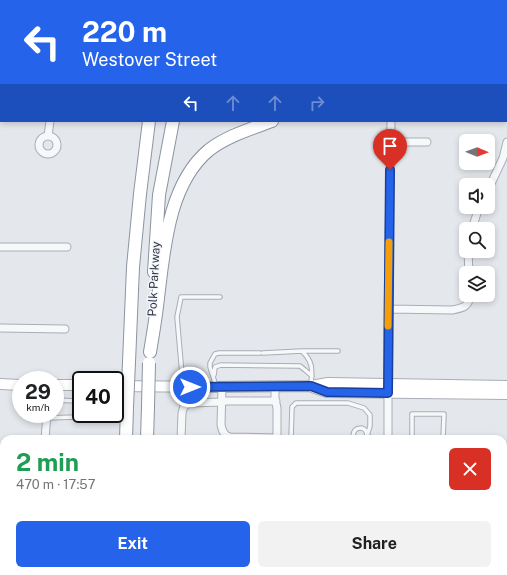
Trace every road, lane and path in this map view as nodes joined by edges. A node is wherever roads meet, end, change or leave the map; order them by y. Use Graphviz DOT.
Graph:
graph roads {
  1 [pos="50,122"];
  2 [pos="149,122"];
  3 [pos="173,122"];
  4 [pos="270,122"];
  5 [pos="391,122"];
  6 [pos="48,136"];
  7 [pos="390,142"];
  8 [pos="427,142"];
  9 [pos="507,142"];
  10 [pos="494,178"];
  11 [pos="0,247"];
  12 [pos="67,247"];
  13 [pos="220,297"];
  14 [pos="469,302"];
  15 [pos="388,309"];
  16 [pos="0,328"];
  17 [pos="65,329"];
  18 [pos="338,351"];
  19 [pos="302,352"];
  20 [pos="150,358"];
  21 [pos="214,375"];
  22 [pos="311,381"];
  23 [pos="0,384"];
  24 [pos="12,384"];
  25 [pos="124,386"];
  26 [pos="275,386"];
  27 [pos="507,386"];
  28 [pos="183,387"];
  29 [pos="219,387"];
  30 [pos="388,388"];
  31 [pos="507,394"];
  32 [pos="276,401"];
  33 [pos="221,402"];
  34 [pos="46,423"];
  35 [pos="45,435"];
  36 [pos="126,435"];
  37 [pos="147,435"];
  38 [pos="182,435"];
  39 [pos="226,435"];
  40 [pos="277,435"];
  41 [pos="291,435"];
  42 [pos="353,435"];
  43 [pos="366,435"];
  44 [pos="368,435"];
  45 [pos="388,435"];
  46 [pos="412,435"];
  47 [pos="443,435"];
  1 -- 6 [label="street"];
  2 -- 36 [label="highway, Polk Parkway, bridge"];
  3 -- 20 [label="highway, Polk Parkway"];
  4 -- 20 [label="highway"];
  5 -- 7 [label="street"];
  7 -- 8 [label="street"];
  7 -- 15 [label="street"];
  9 -- 10 [label="street"];
  11 -- 12 [label="street"];
  13 -- 28 [label="lane"];
  14 -- 15 [label="street"];
  15 -- 30 [label="street"];
  16 -- 17 [label="street"];
  18 -- 19 [label="lane"];
  19 -- 21 [label="lane"];
  19 -- 22 [label="lane"];
  20 -- 37 [label="highway, Polk Parkway, bridge"];
  21 -- 22 [label="lane"];
  21 -- 29 [label="lane"];
  22 -- 26 [label="street"];
  22 -- 30 [label="street"];
  23 -- 24 [label="street"];
  25 -- 28 [label="street"];
  26 -- 29 [label="street"];
  26 -- 32 [label="street"];
  27 -- 30 [label="street"];
  28 -- 29 [label="street"];
  29 -- 33 [label="street"];
  30 -- 31 [label="street"];
  30 -- 45 [label="street"];
  32 -- 33 [label="street"];
  32 -- 40 [label="street"];
  33 -- 38 [label="street"];
  33 -- 39 [label="street"];
  34 -- 35 [label="street"];
  41 -- 44 [label="lane"];
  42 -- 43 [label="lane"];
  46 -- 47 [label="lane"];
}
